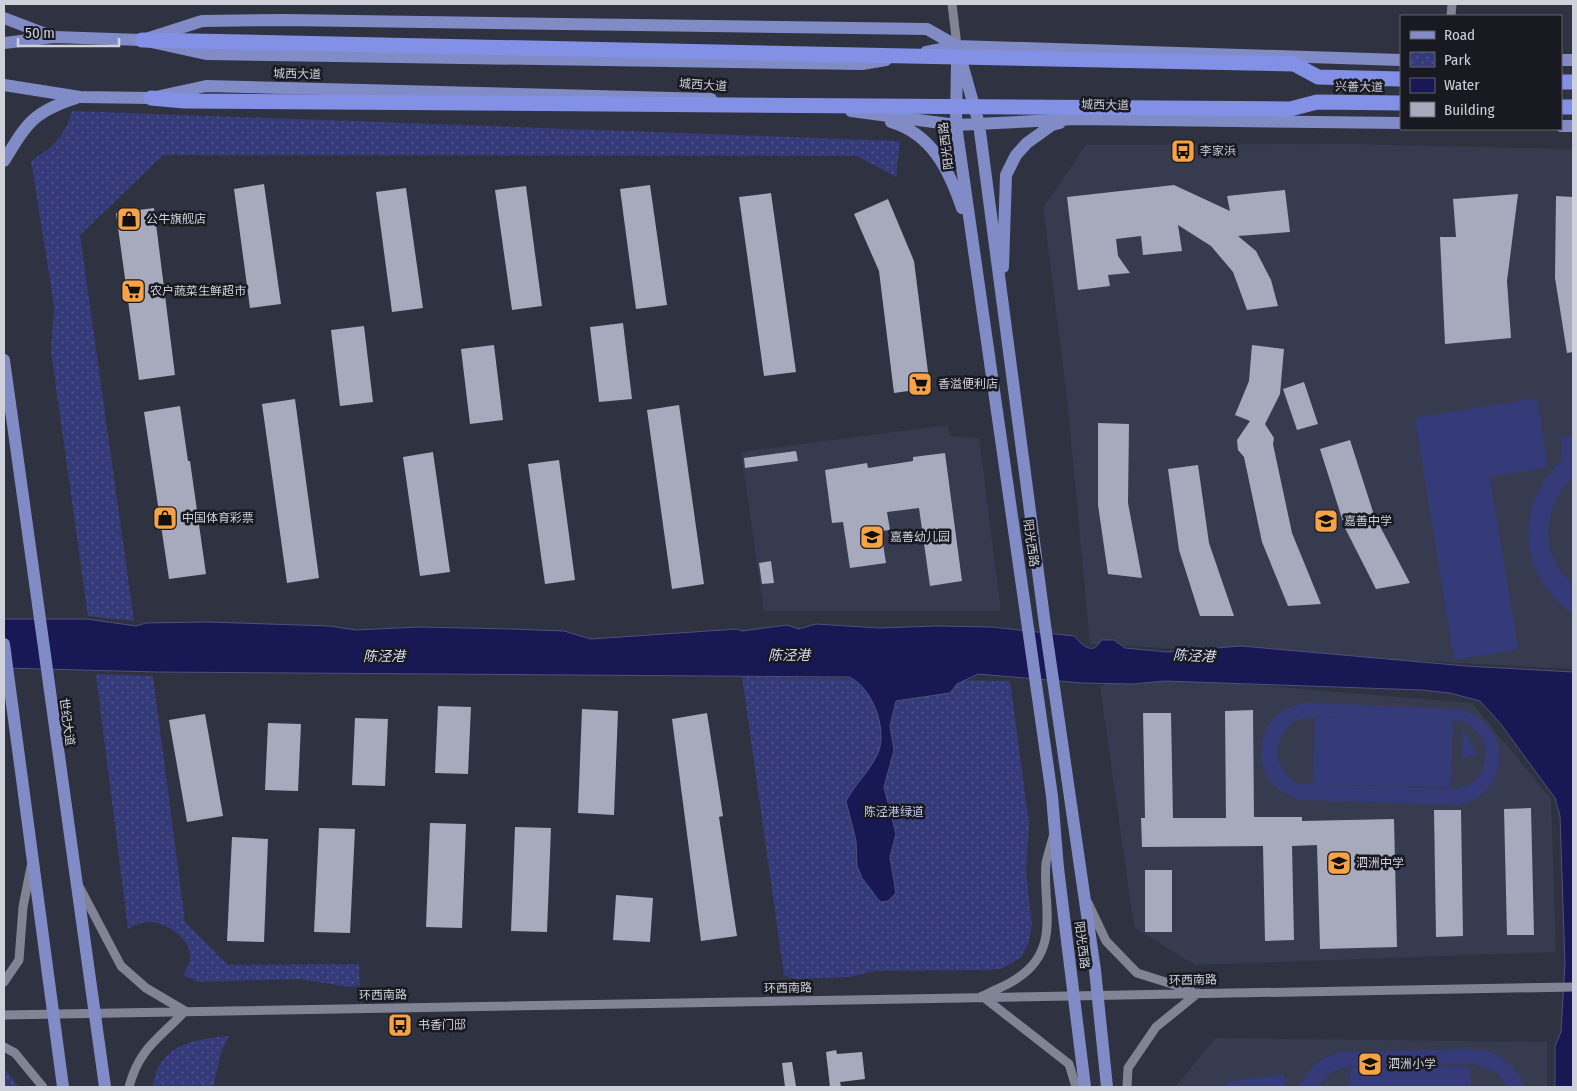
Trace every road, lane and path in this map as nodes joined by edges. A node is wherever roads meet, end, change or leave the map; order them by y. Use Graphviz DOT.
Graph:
graph roads {
  1 [pos="952,4"];
  2 [pos="4,18"];
  3 [pos="54,37"];
  4 [pos="142,40"];
  5 [pos="4,44"];
  6 [pos="957,46"];
  7 [pos="1400,60"];
  8 [pos="1400,79"];
  9 [pos="4,85"];
  10 [pos="80,97"];
  11 [pos="151,98"];
  12 [pos="1400,103"];
  13 [pos="855,112"];
  14 [pos="1076,119"];
  15 [pos="1400,123"];
  16 [pos="979,124"];
  17 [pos="956,125"];
  18 [pos="4,161"];
  19 [pos="972,238"];
  20 [pos="1001,296"];
  21 [pos="4,360"];
  22 [pos="4,644"];
  23 [pos="1055,828"];
  24 [pos="32,860"];
  25 [pos="75,877"];
  26 [pos="1085,896"];
  27 [pos="4,982"];
  28 [pos="1573,987"];
  29 [pos="1198,993"];
  30 [pos="1074,995"];
  31 [pos="1096,995"];
  32 [pos="982,996"];
  33 [pos="185,1012"];
  34 [pos="93,1013"];
  35 [pos="53,1014"];
  36 [pos="4,1015"];
  37 [pos="4,1047"];
  38 [pos="43,1087"];
  39 [pos="62,1087"];
  40 [pos="105,1087"];
  41 [pos="129,1087"];
  42 [pos="1076,1087"];
  43 [pos="1085,1087"];
  44 [pos="1107,1087"];
  45 [pos="1127,1087"];
  1 -- 6 [label="street, 阳光西路"];
  2 -- 3 [label="main road"];
  3 -- 4 [label="main road, 城西大道"];
  3 -- 5 [label="main road, 城西大道"];
  4 -- 6 [label="main road, 城西大道"];
  4 -- 6 [label="main road, 城西大道"];
  4 -- 8 [label="highway, 兴善大道"];
  6 -- 7 [label="main road, 城西大道"];
  6 -- 16 [label="main road"];
  6 -- 17 [label="main road, 阳光西路"];
  9 -- 10 [label="main road, 城西大道"];
  10 -- 11 [label="main road, 城西大道"];
  10 -- 18 [label="main road"];
  11 -- 12 [label="highway, 兴善大道"];
  11 -- 13 [label="main road, 城西大道"];
  13 -- 17 [label="main road, 城西大道"];
  13 -- 19 [label="main road"];
  14 -- 15 [label="main road, 城西大道"];
  14 -- 16 [label="main road, 城西大道"];
  14 -- 20 [label="main road"];
  16 -- 17 [label="main road, 城西大道"];
  16 -- 20 [label="main road"];
  17 -- 19 [label="main road, 阳光西路"];
  19 -- 23 [label="main road, 阳光西路"];
  20 -- 26 [label="main road, 阳光西路"];
  21 -- 25 [label="main road, 世纪大道"];
  22 -- 24 [label="main road"];
  23 -- 30 [label="main road, 阳光西路"];
  23 -- 32 [label="street"];
  24 -- 27 [label="street"];
  24 -- 35 [label="main road"];
  25 -- 33 [label="street"];
  25 -- 34 [label="main road, 世纪大道"];
  26 -- 29 [label="street"];
  26 -- 31 [label="main road, 阳光西路"];
  28 -- 29 [label="street, 环西南路"];
  29 -- 31 [label="street, 环西南路"];
  29 -- 45 [label="street"];
  30 -- 31 [label="street, 环西南路"];
  30 -- 32 [label="street, 环西南路"];
  30 -- 43 [label="main road, 阳光西路"];
  31 -- 44 [label="main road, 阳光西路"];
  32 -- 33 [label="street, 环西南路"];
  32 -- 42 [label="street"];
  33 -- 34 [label="street, 环西南路"];
  33 -- 41 [label="street"];
  34 -- 35 [label="street, 环西南路"];
  34 -- 40 [label="main road, 世纪大道"];
  35 -- 36 [label="street, 环西南路"];
  35 -- 39 [label="main road"];
  37 -- 38 [label="street"];
}
